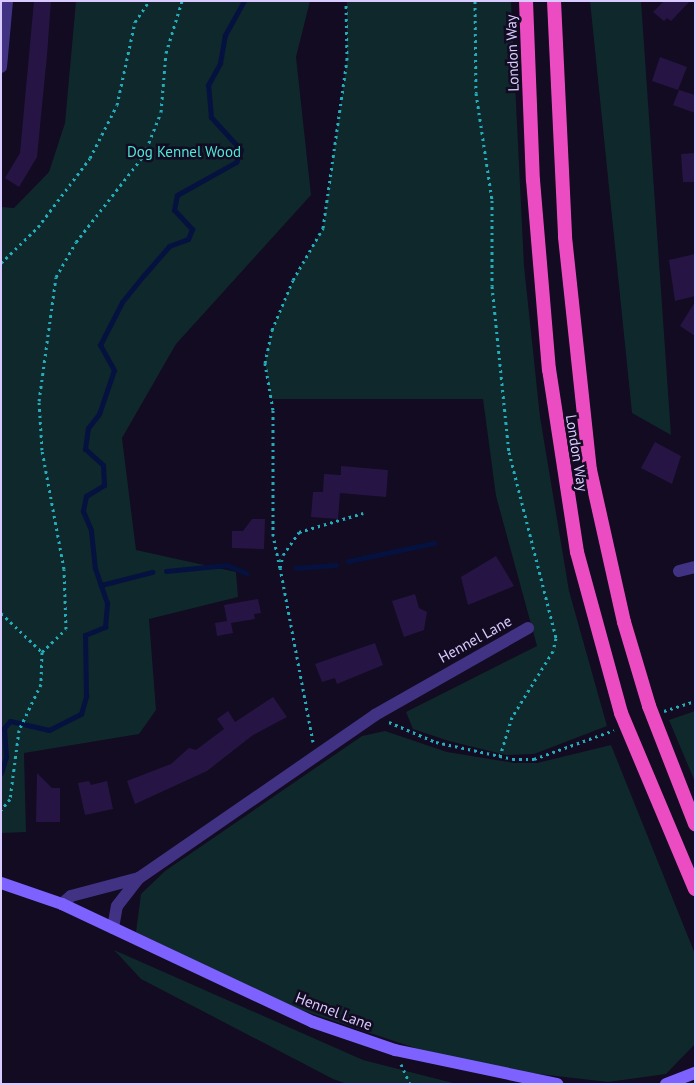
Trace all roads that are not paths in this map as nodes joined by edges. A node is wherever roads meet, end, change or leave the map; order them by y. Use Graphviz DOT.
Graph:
graph roads {
  1 [pos="7,1"];
  2 [pos="526,1"];
  3 [pos="554,1"];
  4 [pos="3,20"];
  5 [pos="1,67"];
  6 [pos="695,567"];
  7 [pos="679,572"];
  8 [pos="528,628"];
  9 [pos="695,824"];
  10 [pos="139,878"];
  11 [pos="1,883"];
  12 [pos="695,889"];
  13 [pos="62,904"];
  14 [pos="113,928"];
  15 [pos="695,1072"];
  16 [pos="557,1084"];
  17 [pos="666,1084"];
  1 -- 4 [label="street"];
  2 -- 12 [label="highway, London Way"];
  3 -- 9 [label="highway, London Way"];
  4 -- 5 [label="street"];
  6 -- 7 [label="street"];
  8 -- 10 [label="street, Hennel Lane"];
  10 -- 13 [label="street, Hennel Lane"];
  10 -- 14 [label="street, Hennel Lane"];
  11 -- 13 [label="main road, Hennel Lane"];
  13 -- 14 [label="main road, Hennel Lane"];
  14 -- 16 [label="main road, Hennel Lane"];
  15 -- 17 [label="main road"];
}
